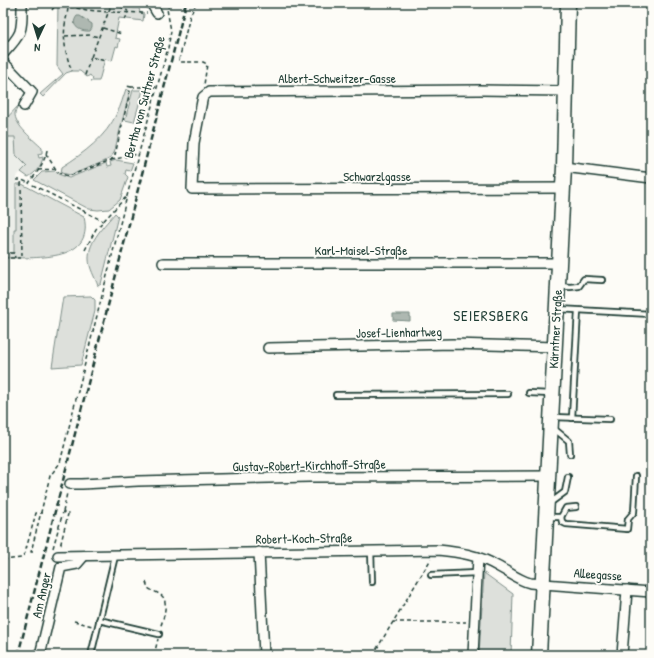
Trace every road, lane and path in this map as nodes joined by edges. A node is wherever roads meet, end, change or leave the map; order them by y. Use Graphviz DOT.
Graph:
graph roads {
  1 [pos="22,3"];
  2 [pos="66,3"];
  3 [pos="113,3"];
  4 [pos="152,3"];
  5 [pos="170,3"];
  6 [pos="196,3"];
  7 [pos="568,3"];
  8 [pos="68,6"];
  9 [pos="52,10"];
  10 [pos="108,12"];
  11 [pos="129,12"];
  12 [pos="157,13"];
  13 [pos="126,20"];
  14 [pos="103,28"];
  15 [pos="122,34"];
  16 [pos="65,36"];
  17 [pos="99,37"];
  18 [pos="3,54"];
  19 [pos="91,57"];
  20 [pos="105,61"];
  21 [pos="3,62"];
  22 [pos="72,71"];
  23 [pos="85,75"];
  24 [pos="127,86"];
  25 [pos="131,87"];
  26 [pos="157,87"];
  27 [pos="566,92"];
  28 [pos="205,94"];
  29 [pos="24,106"];
  30 [pos="47,150"];
  31 [pos="46,154"];
  32 [pos="139,154"];
  33 [pos="111,160"];
  34 [pos="564,167"];
  35 [pos="56,169"];
  36 [pos="38,170"];
  37 [pos="651,178"];
  38 [pos="16,180"];
  39 [pos="22,180"];
  40 [pos="29,183"];
  41 [pos="563,188"];
  42 [pos="127,196"];
  43 [pos="103,221"];
  44 [pos="85,250"];
  45 [pos="3,253"];
  46 [pos="3,258"];
  47 [pos="15,258"];
  48 [pos="163,262"];
  49 [pos="559,263"];
  50 [pos="602,280"];
  51 [pos="558,286"];
  52 [pos="556,309"];
  53 [pos="578,311"];
  54 [pos="651,314"];
  55 [pos="554,347"];
  56 [pos="268,348"];
  57 [pos="508,394"];
  58 [pos="529,394"];
  59 [pos="552,394"];
  60 [pos="336,395"];
  61 [pos="572,418"];
  62 [pos="610,419"];
  63 [pos="551,421"];
  64 [pos="570,454"];
  65 [pos="549,476"];
  66 [pos="636,476"];
  67 [pos="568,477"];
  68 [pos="70,484"];
  69 [pos="576,507"];
  70 [pos="547,511"];
  71 [pos="63,512"];
  72 [pos="42,513"];
  73 [pos="561,517"];
  74 [pos="371,550"];
  75 [pos="438,550"];
  76 [pos="33,552"];
  77 [pos="259,552"];
  78 [pos="56,553"];
  79 [pos="84,556"];
  80 [pos="115,556"];
  81 [pos="478,557"];
  82 [pos="3,560"];
  83 [pos="477,573"];
  84 [pos="431,575"];
  85 [pos="146,582"];
  86 [pos="372,582"];
  87 [pos="543,584"];
  88 [pos="627,590"];
  89 [pos="651,592"];
  90 [pos="99,620"];
  91 [pos="74,621"];
  92 [pos="393,622"];
  93 [pos="474,622"];
  94 [pos="98,627"];
  95 [pos="159,634"];
  96 [pos="40,655"];
  97 [pos="91,655"];
  98 [pos="154,655"];
  99 [pos="264,655"];
  100 [pos="373,655"];
  101 [pos="473,655"];
  102 [pos="539,655"];
  103 [pos="622,655"];
  1 -- 18 [label="street"];
  2 -- 8 [label="path"];
  3 -- 10 [label="path"];
  3 -- 11 [label="path"];
  4 -- 12 [label="street"];
  5 -- 26 [label="path, Bertha von Suttner Straße"];
  6 -- 28 [label="path"];
  7 -- 27 [label="main road, Kärntner Straße"];
  8 -- 9 [label="path"];
  8 -- 10 [label="path"];
  8 -- 16 [label="path"];
  10 -- 11 [label="path"];
  10 -- 14 [label="path"];
  11 -- 12 [label="path"];
  11 -- 13 [label="path"];
  14 -- 15 [label="path"];
  14 -- 17 [label="path"];
  16 -- 17 [label="path"];
  16 -- 22 [label="path"];
  17 -- 19 [label="path"];
  19 -- 20 [label="path"];
  19 -- 23 [label="path"];
  21 -- 29 [label="street"];
  24 -- 25 [label="path"];
  25 -- 26 [label="path"];
  25 -- 33 [label="path"];
  26 -- 32 [label="path, Bertha von Suttner Straße"];
  27 -- 28 [label="street, Albert-Schweitzer-Gasse"];
  27 -- 34 [label="main road, Kärntner Straße"];
  28 -- 41 [label="street, Schwarzlgasse"];
  30 -- 31 [label="path"];
  31 -- 35 [label="path"];
  31 -- 36 [label="path"];
  32 -- 33 [label="path"];
  32 -- 42 [label="path, Bertha von Suttner Straße"];
  33 -- 35 [label="path"];
  34 -- 37 [label="street"];
  34 -- 41 [label="main road, Kärntner Straße"];
  35 -- 36 [label="path"];
  36 -- 40 [label="path"];
  38 -- 39 [label="path"];
  39 -- 40 [label="path"];
  39 -- 47 [label="path"];
  40 -- 43 [label="path"];
  41 -- 49 [label="main road, Kärntner Straße"];
  42 -- 43 [label="path"];
  42 -- 72 [label="path, Bertha von Suttner Straße"];
  43 -- 44 [label="path"];
  45 -- 47 [label="path"];
  46 -- 47 [label="path"];
  48 -- 49 [label="street, Karl-Maisel-Straße"];
  49 -- 51 [label="main road, Kärntner Straße"];
  50 -- 51 [label="lane"];
  51 -- 52 [label="main road, Kärntner Straße"];
  52 -- 53 [label="lane"];
  52 -- 55 [label="main road, Kärntner Straße"];
  53 -- 54 [label="lane"];
  53 -- 61 [label="lane"];
  55 -- 56 [label="street, Josef-Lienhartweg"];
  55 -- 59 [label="main road, Kärntner Straße"];
  57 -- 60 [label="lane"];
  58 -- 59 [label="lane"];
  59 -- 63 [label="main road, Kärntner Straße"];
  61 -- 62 [label="lane"];
  61 -- 63 [label="lane"];
  63 -- 64 [label="lane"];
  63 -- 65 [label="main road, Kärntner Straße"];
  65 -- 68 [label="street, Gustav-Robert-Kirchhoff-Straße"];
  65 -- 70 [label="main road, Kärntner Straße"];
  66 -- 73 [label="lane"];
  67 -- 70 [label="lane"];
  68 -- 71 [label="path"];
  69 -- 73 [label="lane"];
  70 -- 73 [label="lane"];
  70 -- 87 [label="main road, Kärntner Straße"];
  71 -- 78 [label="path"];
  71 -- 78 [label="path"];
  72 -- 76 [label="path, Bertha von Suttner Straße"];
  72 -- 82 [label="path"];
  74 -- 75 [label="street, Robert-Koch-Straße"];
  74 -- 77 [label="street, Robert-Koch-Straße"];
  74 -- 86 [label="lane"];
  75 -- 81 [label="street, Robert-Koch-Straße"];
  75 -- 92 [label="path"];
  77 -- 80 [label="street, Robert-Koch-Straße"];
  77 -- 99 [label="street"];
  78 -- 79 [label="street, Robert-Koch-Straße"];
  79 -- 80 [label="street, Robert-Koch-Straße"];
  79 -- 96 [label="street, Am Anger"];
  80 -- 90 [label="lane"];
  81 -- 83 [label="street"];
  81 -- 87 [label="street, Robert-Koch-Straße"];
  83 -- 84 [label="lane"];
  83 -- 93 [label="street"];
  85 -- 95 [label="path"];
  87 -- 88 [label="street, Alleegasse"];
  87 -- 102 [label="main road, Kärntner Straße"];
  88 -- 89 [label="street, Alleegasse"];
  88 -- 103 [label="street"];
  90 -- 94 [label="lane"];
  90 -- 95 [label="lane"];
  91 -- 94 [label="path"];
  92 -- 93 [label="path"];
  92 -- 100 [label="path"];
  93 -- 101 [label="street"];
  94 -- 97 [label="lane"];
  95 -- 98 [label="path"];
}
